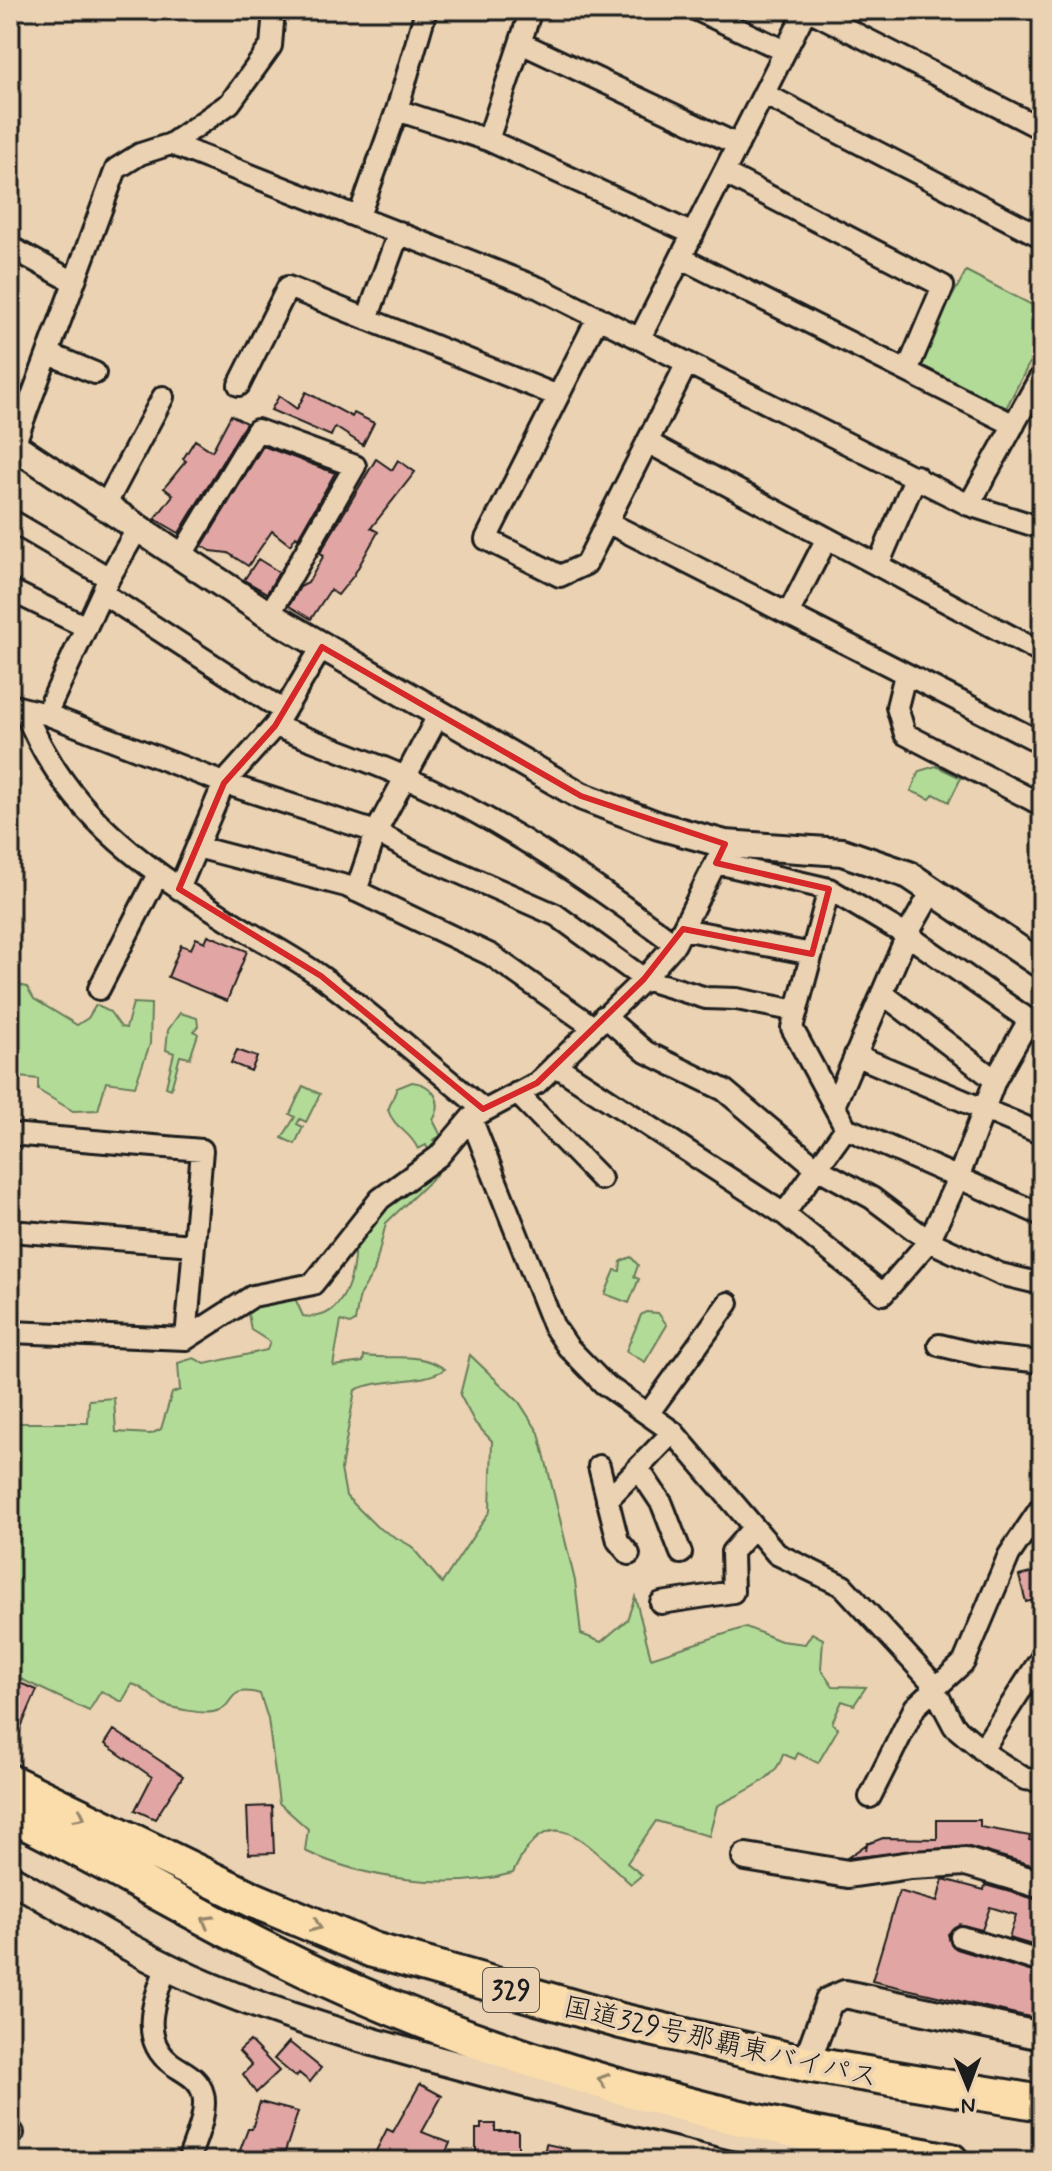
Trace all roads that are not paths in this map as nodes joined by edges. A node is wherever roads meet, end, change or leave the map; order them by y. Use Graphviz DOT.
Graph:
graph roads {
  1 [pos="274,10"];
  2 [pos="426,10"];
  3 [pos="531,10"];
  4 [pos="697,10"];
  5 [pos="808,10"];
  6 [pos="521,43"];
  7 [pos="785,51"];
  8 [pos="764,94"];
  9 [pos="397,110"];
  10 [pos="1042,129"];
  11 [pos="488,140"];
  12 [pos="171,144"];
  13 [pos="738,145"];
  14 [pos="724,173"];
  15 [pos="359,216"];
  16 [pos="399,232"];
  17 [pos="693,234"];
  18 [pos="1042,237"];
  19 [pos="10,247"];
  20 [pos="681,258"];
  21 [pos="74,282"];
  22 [pos="598,317"];
  23 [pos="367,319"];
  24 [pos="640,338"];
  25 [pos="49,354"];
  26 [pos="687,363"];
  27 [pos="907,371"];
  28 [pos="95,373"];
  29 [pos="1042,374"];
  30 [pos="239,385"];
  31 [pos="558,396"];
  32 [pos="163,397"];
  33 [pos="1014,425"];
  34 [pos="647,442"];
  35 [pos="12,448"];
  36 [pos="916,476"];
  37 [pos="106,504"];
  38 [pos="969,505"];
  39 [pos="10,520"];
  40 [pos="607,522"];
  41 [pos="139,526"];
  42 [pos="1042,528"];
  43 [pos="827,538"];
  44 [pos="181,556"];
  45 [pos="878,565"];
  46 [pos="105,586"];
  47 [pos="10,590"];
  48 [pos="788,614"];
  49 [pos="269,615"];
  50 [pos="86,627"];
  51 [pos="322,647"];
  52 [pos="1042,653"];
  53 [pos="905,675"];
  54 [pos="18,708"];
  55 [pos="46,714"];
  56 [pos="439,714"];
  57 [pos="279,718"];
  58 [pos="1042,743"];
  59 [pos="405,777"];
  60 [pos="224,783"];
  61 [pos="1042,805"];
  62 [pos="376,832"];
  63 [pos="197,847"];
  64 [pos="721,853"];
  65 [pos="158,874"];
  66 [pos="179,889"];
  67 [pos="829,889"];
  68 [pos="356,891"];
  69 [pos="932,891"];
  70 [pos="907,935"];
  71 [pos="679,936"];
  72 [pos="812,954"];
  73 [pos="1042,965"];
  74 [pos="644,979"];
  75 [pos="99,989"];
  76 [pos="882,993"];
  77 [pos="797,1011"];
  78 [pos="599,1021"];
  79 [pos="1036,1023"];
  80 [pos="855,1055"];
  81 [pos="555,1065"];
  82 [pos="995,1080"];
  83 [pos="517,1093"];
  84 [pos="834,1106"];
  85 [pos="983,1112"];
  86 [pos="477,1114"];
  87 [pos="846,1128"];
  88 [pos="10,1134"];
  89 [pos="1042,1134"];
  90 [pos="817,1168"];
  91 [pos="959,1176"];
  92 [pos="601,1179"];
  93 [pos="784,1214"];
  94 [pos="1042,1215"];
  95 [pos="10,1231"];
  96 [pos="929,1241"];
  97 [pos="194,1245"];
  98 [pos="1042,1284"];
  99 [pos="728,1303"];
  100 [pos="10,1332"];
  101 [pos="186,1339"];
  102 [pos="939,1345"];
  103 [pos="1042,1362"];
  104 [pos="648,1414"];
  105 [pos="673,1432"];
  106 [pos="599,1466"];
  107 [pos="638,1468"];
  108 [pos="607,1500"];
  109 [pos="1042,1506"];
  110 [pos="754,1527"];
  111 [pos="681,1553"];
  112 [pos="629,1554"];
  113 [pos="661,1603"];
  114 [pos="1042,1657"];
  115 [pos="933,1691"];
  116 [pos="982,1750"];
  117 [pos="1042,1781"];
  118 [pos="10,1782"];
  119 [pos="870,1797"];
  120 [pos="10,1814"];
  121 [pos="746,1857"];
  122 [pos="10,1878"];
  123 [pos="1042,1885"];
  124 [pos="961,1937"];
  125 [pos="1042,1962"];
  126 [pos="167,1966"];
  127 [pos="1042,2036"];
  128 [pos="806,2064"];
  129 [pos="1042,2103"];
  130 [pos="188,2161"];
  131 [pos="842,2161"];
  132 [pos="951,2161"];
  1 -- 12 [label="street"];
  2 -- 9 [label="street"];
  3 -- 6 [label="street"];
  4 -- 7 [label="street"];
  5 -- 7 [label="street"];
  5 -- 10 [label="street"];
  6 -- 11 [label="street"];
  6 -- 13 [label="street"];
  7 -- 8 [label="street"];
  8 -- 13 [label="street"];
  8 -- 18 [label="street"];
  9 -- 11 [label="street"];
  9 -- 15 [label="street"];
  11 -- 17 [label="street"];
  12 -- 15 [label="street"];
  12 -- 21 [label="street"];
  13 -- 14 [label="street"];
  14 -- 17 [label="street"];
  14 -- 27 [label="street"];
  15 -- 16 [label="street"];
  16 -- 22 [label="street"];
  16 -- 23 [label="street"];
  17 -- 20 [label="street"];
  19 -- 21 [label="street"];
  20 -- 24 [label="street"];
  20 -- 27 [label="street"];
  21 -- 25 [label="street"];
  22 -- 24 [label="street"];
  22 -- 31 [label="street"];
  23 -- 30 [label="street"];
  23 -- 31 [label="street"];
  24 -- 26 [label="street"];
  25 -- 28 [label="street"];
  25 -- 35 [label="street"];
  26 -- 34 [label="street"];
  26 -- 36 [label="street"];
  27 -- 33 [label="street"];
  29 -- 33 [label="street"];
  31 -- 40 [label="street"];
  32 -- 37 [label="street"];
  33 -- 38 [label="street"];
  34 -- 40 [label="street"];
  34 -- 43 [label="street"];
  35 -- 37 [label="street"];
  36 -- 38 [label="street"];
  36 -- 45 [label="street"];
  37 -- 41 [label="street"];
  38 -- 42 [label="street"];
  39 -- 46 [label="street"];
  40 -- 48 [label="street"];
  41 -- 44 [label="street"];
  41 -- 46 [label="street"];
  43 -- 45 [label="street"];
  43 -- 48 [label="street"];
  44 -- 49 [label="street"];
  44 -- 49 [label="street"];
  45 -- 52 [label="street"];
  46 -- 50 [label="street"];
  46 -- 57 [label="street"];
  47 -- 50 [label="street"];
  48 -- 53 [label="street"];
  49 -- 51 [label="street"];
  50 -- 55 [label="street"];
  51 -- 56 [label="street"];
  51 -- 57 [label="street"];
  53 -- 58 [label="street"];
  53 -- 61 [label="street"];
  54 -- 55 [label="street"];
  54 -- 65 [label="street"];
  55 -- 60 [label="street"];
  56 -- 59 [label="street"];
  56 -- 64 [label="street"];
  57 -- 59 [label="street"];
  57 -- 60 [label="street"];
  59 -- 62 [label="street"];
  59 -- 71 [label="street"];
  60 -- 62 [label="street"];
  60 -- 63 [label="street"];
  62 -- 68 [label="street"];
  62 -- 74 [label="street"];
  63 -- 66 [label="street"];
  63 -- 68 [label="street"];
  64 -- 67 [label="street"];
  64 -- 69 [label="street"];
  64 -- 71 [label="street"];
  65 -- 66 [label="street"];
  65 -- 75 [label="street"];
  66 -- 86 [label="street"];
  67 -- 70 [label="street"];
  67 -- 72 [label="street"];
  68 -- 78 [label="street"];
  69 -- 70 [label="street"];
  69 -- 73 [label="street"];
  70 -- 76 [label="street"];
  70 -- 79 [label="street"];
  71 -- 72 [label="street"];
  71 -- 74 [label="street"];
  72 -- 77 [label="street"];
  74 -- 77 [label="street"];
  74 -- 78 [label="street"];
  76 -- 80 [label="street"];
  76 -- 82 [label="street"];
  77 -- 84 [label="street"];
  78 -- 81 [label="street"];
  78 -- 90 [label="street"];
  79 -- 82 [label="street"];
  80 -- 84 [label="street"];
  80 -- 85 [label="street"];
  81 -- 83 [label="street"];
  81 -- 93 [label="street"];
  82 -- 85 [label="street"];
  83 -- 86 [label="street"];
  83 -- 92 [label="street"];
  84 -- 87 [label="street"];
  85 -- 89 [label="street"];
  85 -- 91 [label="street"];
  86 -- 101 [label="street"];
  86 -- 104 [label="street"];
  87 -- 90 [label="street"];
  87 -- 91 [label="street"];
  88 -- 97 [label="street"];
  90 -- 93 [label="street"];
  90 -- 96 [label="street"];
  91 -- 94 [label="street"];
  91 -- 96 [label="street"];
  93 -- 96 [label="street"];
  95 -- 97 [label="street"];
  96 -- 98 [label="street"];
  97 -- 101 [label="street"];
  99 -- 104 [label="street"];
  100 -- 101 [label="street"];
  102 -- 103 [label="street"];
  104 -- 105 [label="street"];
  105 -- 107 [label="street"];
  105 -- 110 [label="street"];
  106 -- 108 [label="street"];
  107 -- 108 [label="street"];
  107 -- 111 [label="street"];
  108 -- 112 [label="street"];
  109 -- 115 [label="street"];
  110 -- 113 [label="street"];
  110 -- 115 [label="street"];
  114 -- 116 [label="street"];
  115 -- 116 [label="street"];
  115 -- 119 [label="street"];
  116 -- 117 [label="street"];
  118 -- 128 [label="highway, 国道329号那覇東バイパス / 329, one-way"];
  132 -- 120 [label="highway, 329, one-way"];
  121 -- 123 [label="street"];
  122 -- 126 [label="street"];
  124 -- 125 [label="street"];
  126 -- 130 [label="street"];
  126 -- 131 [label="street"];
  127 -- 128 [label="street"];
  128 -- 129 [label="highway, 国道329号那覇東バイパス / 329"];
}
